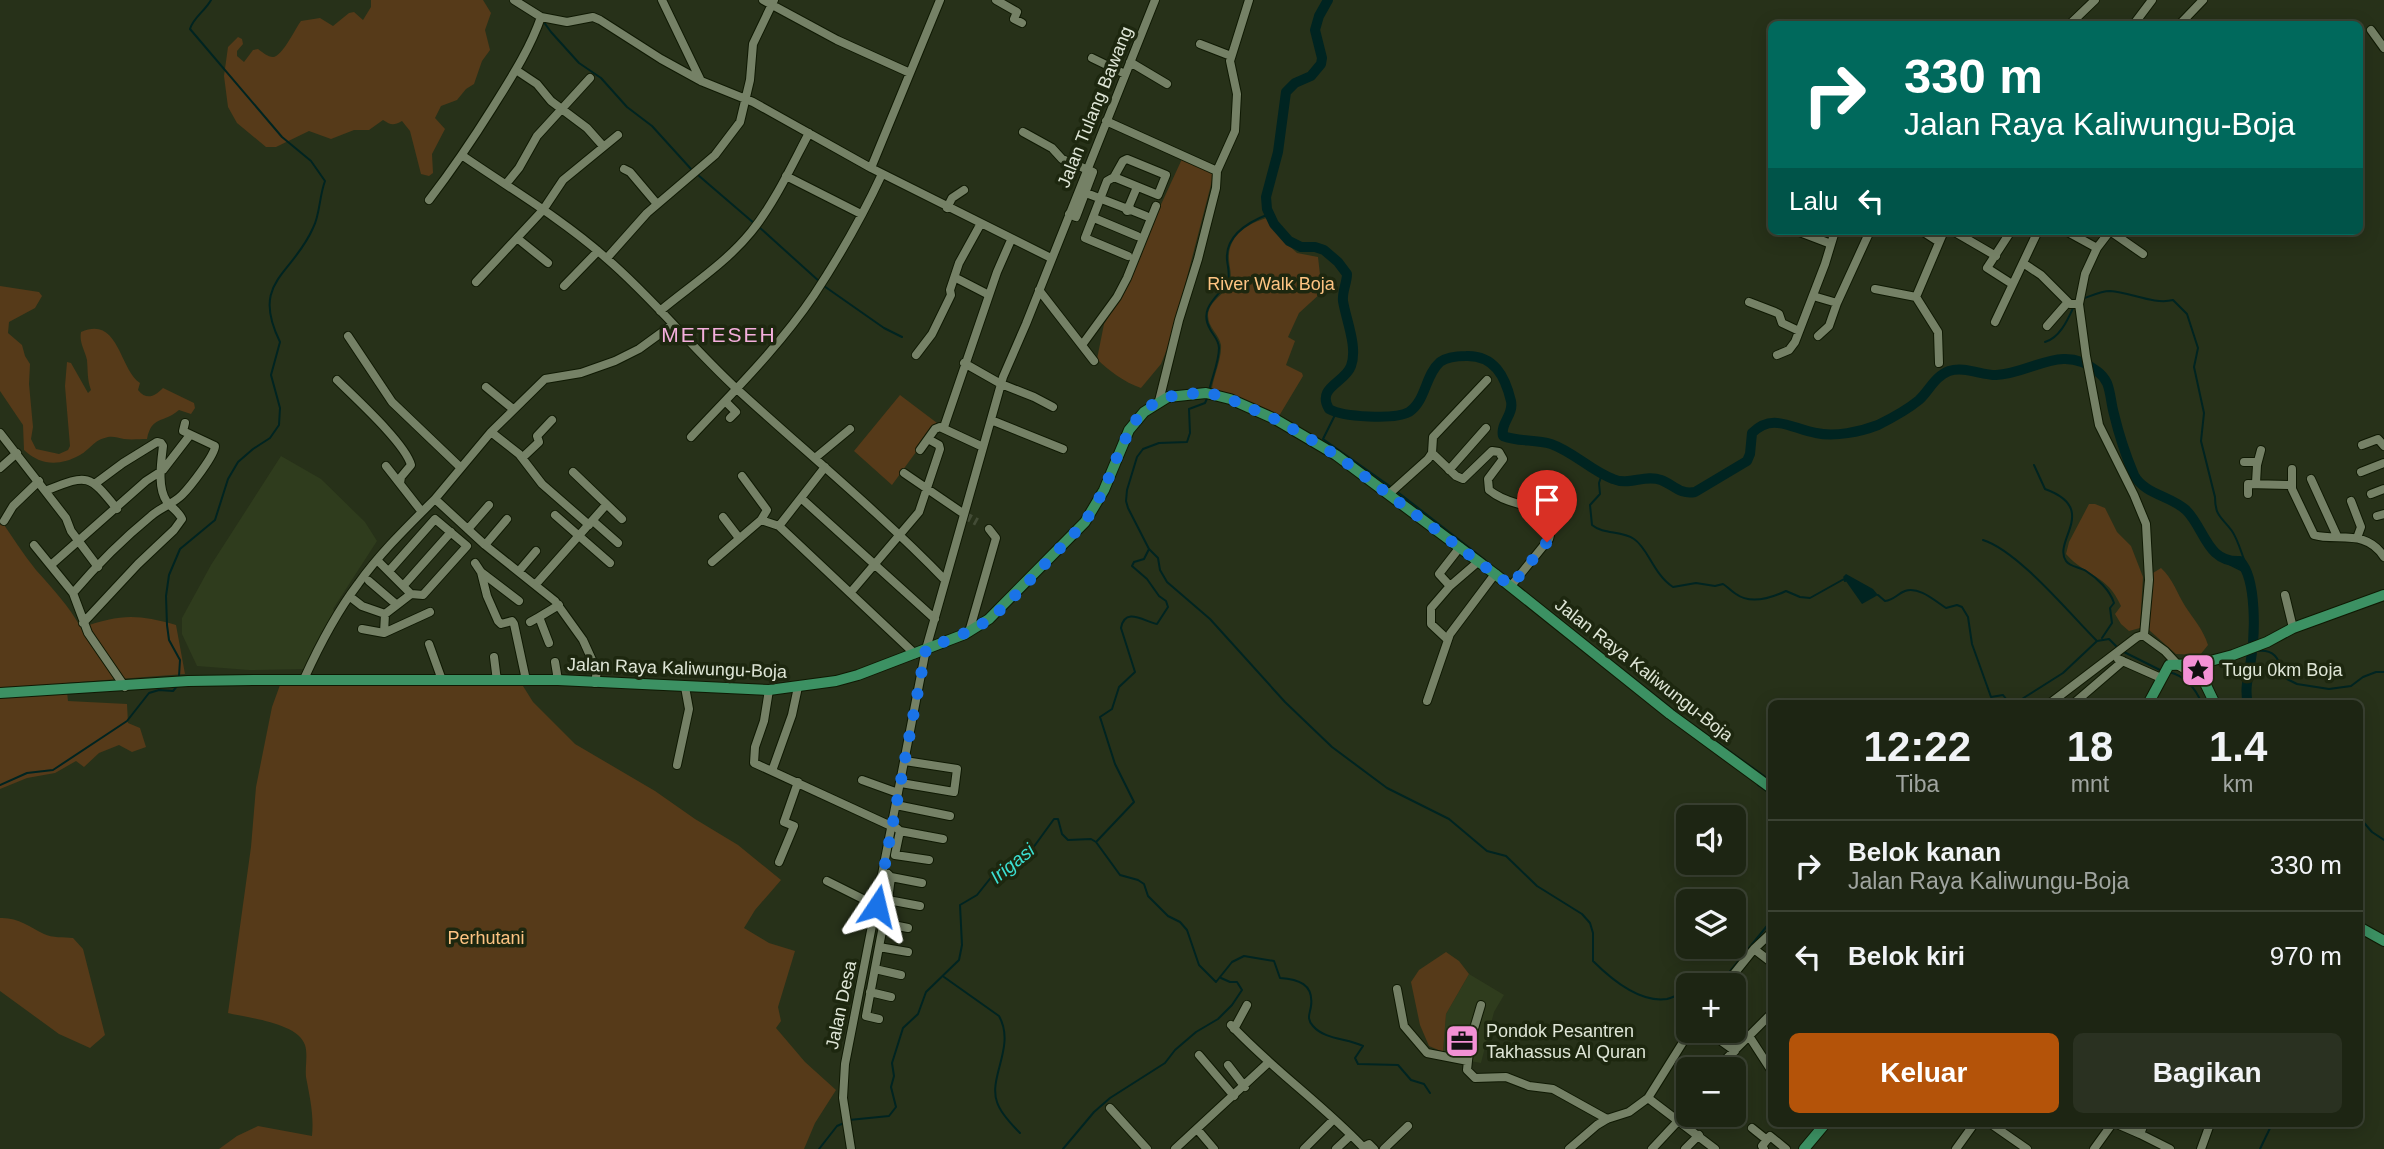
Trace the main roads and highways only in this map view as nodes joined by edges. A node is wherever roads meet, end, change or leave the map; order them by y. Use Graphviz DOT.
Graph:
graph roads {
  1 [pos="2384,595"];
  2 [pos="2205,663"];
  3 [pos="0,693"];
  4 [pos="2150,700"];
  5 [pos="2213,700"];
  6 [pos="1768,786"];
  7 [pos="2363,929"];
  8 [pos="2384,941"];
  9 [pos="1822,1127"];
  10 [pos="1804,1149"];
  1 -- 2 [label="main road"];
  2 -- 4 [label="main road"];
  2 -- 5 [label="main road"];
  3 -- 6 [label="main road, Jalan Raya Kaliwungu-Boja"];
  7 -- 8 [label="main road"];
  9 -- 10 [label="main road"];
}
